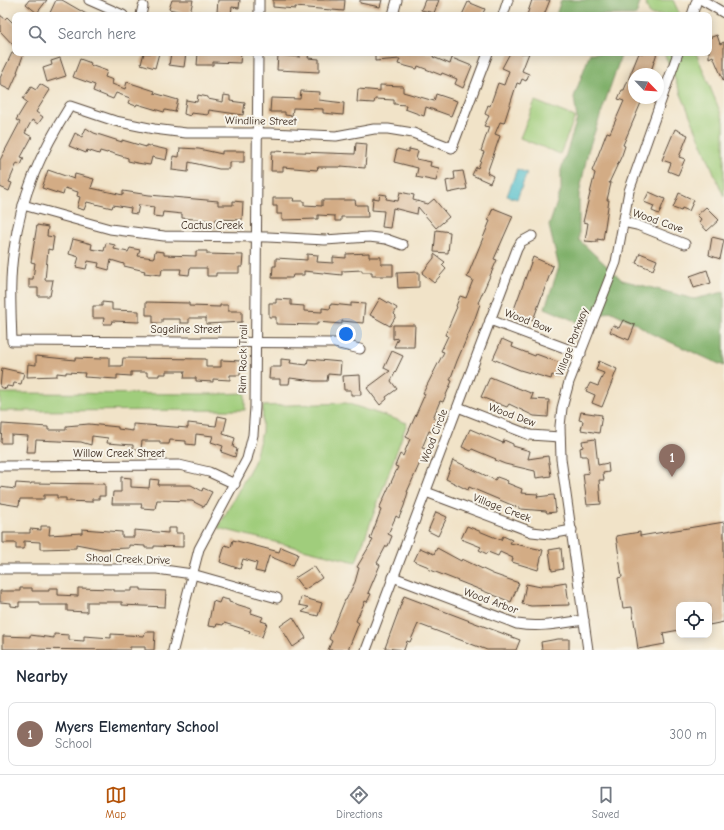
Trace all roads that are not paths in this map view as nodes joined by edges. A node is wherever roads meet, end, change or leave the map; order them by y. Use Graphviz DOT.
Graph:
graph roads {
  1 [pos="89,0"];
  2 [pos="259,0"];
  3 [pos="397,0"];
  4 [pos="508,0"];
  5 [pos="697,0"];
  6 [pos="702,0"];
  7 [pos="116,12"];
  8 [pos="259,12"];
  9 [pos="394,12"];
  10 [pos="504,12"];
  11 [pos="693,12"];
  12 [pos="724,12"];
  13 [pos="258,56"];
  14 [pos="487,56"];
  15 [pos="677,56"];
  16 [pos="257,133"];
  17 [pos="23,205"];
  18 [pos="623,222"];
  19 [pos="532,236"];
  20 [pos="256,237"];
  21 [pos="685,244"];
  22 [pos="403,245"];
  23 [pos="490,320"];
  24 [pos="256,342"];
  25 [pos="360,349"];
  26 [pos="581,354"];
  27 [pos="458,408"];
  28 [pos="560,437"];
  29 [pos="0,466"];
  30 [pos="235,484"];
  31 [pos="426,492"];
  32 [pos="572,530"];
  33 [pos="0,569"];
  34 [pos="192,574"];
  35 [pos="393,577"];
  36 [pos="277,598"];
  37 [pos="584,620"];
  38 [pos="173,650"];
  39 [pos="366,650"];
  40 [pos="588,650"];
  1 -- 7 [label="street"];
  2 -- 8 [label="street"];
  3 -- 9 [label="street"];
  4 -- 10 [label="street"];
  5 -- 11 [label="street"];
  6 -- 12 [label="street"];
  13 -- 16 [label="street, Rim Rock Trail"];
  14 -- 16 [label="street, Windline Street"];
  15 -- 18 [label="street, Village Parkway"];
  16 -- 17 [label="street, Windline Street"];
  16 -- 20 [label="street, Rim Rock Trail"];
  17 -- 20 [label="street, Cactus Creek"];
  17 -- 24 [label="street, Sageline Street"];
  18 -- 21 [label="street, Wood Cave"];
  18 -- 26 [label="street, Village Parkway"];
  19 -- 23 [label="street, Wood Circle"];
  20 -- 22 [label="street, Cactus Creek"];
  20 -- 24 [label="street, Rim Rock Trail"];
  23 -- 26 [label="street, Wood Bow"];
  23 -- 27 [label="street, Wood Circle"];
  24 -- 25 [label="street, Sageline Street"];
  24 -- 30 [label="street, Rim Rock Trail"];
  26 -- 28 [label="street, Village Parkway"];
  27 -- 28 [label="street, Wood Dew"];
  27 -- 31 [label="street, Wood Circle"];
  28 -- 32 [label="street, Village Parkway"];
  29 -- 30 [label="street, Willow Creek Street"];
  30 -- 34 [label="street, Rim Rock Trail"];
  31 -- 32 [label="street, Village Creek"];
  31 -- 35 [label="street, Wood Circle"];
  32 -- 37 [label="street, Village Parkway"];
  33 -- 34 [label="street, Shoal Creek Drive"];
  34 -- 36 [label="street, Shoal Creek Drive"];
  34 -- 38 [label="street, Rim Rock Trail"];
  35 -- 37 [label="street, Wood Arbor"];
  35 -- 39 [label="street, Wood Circle"];
  37 -- 40 [label="street, Village Parkway"];
}
